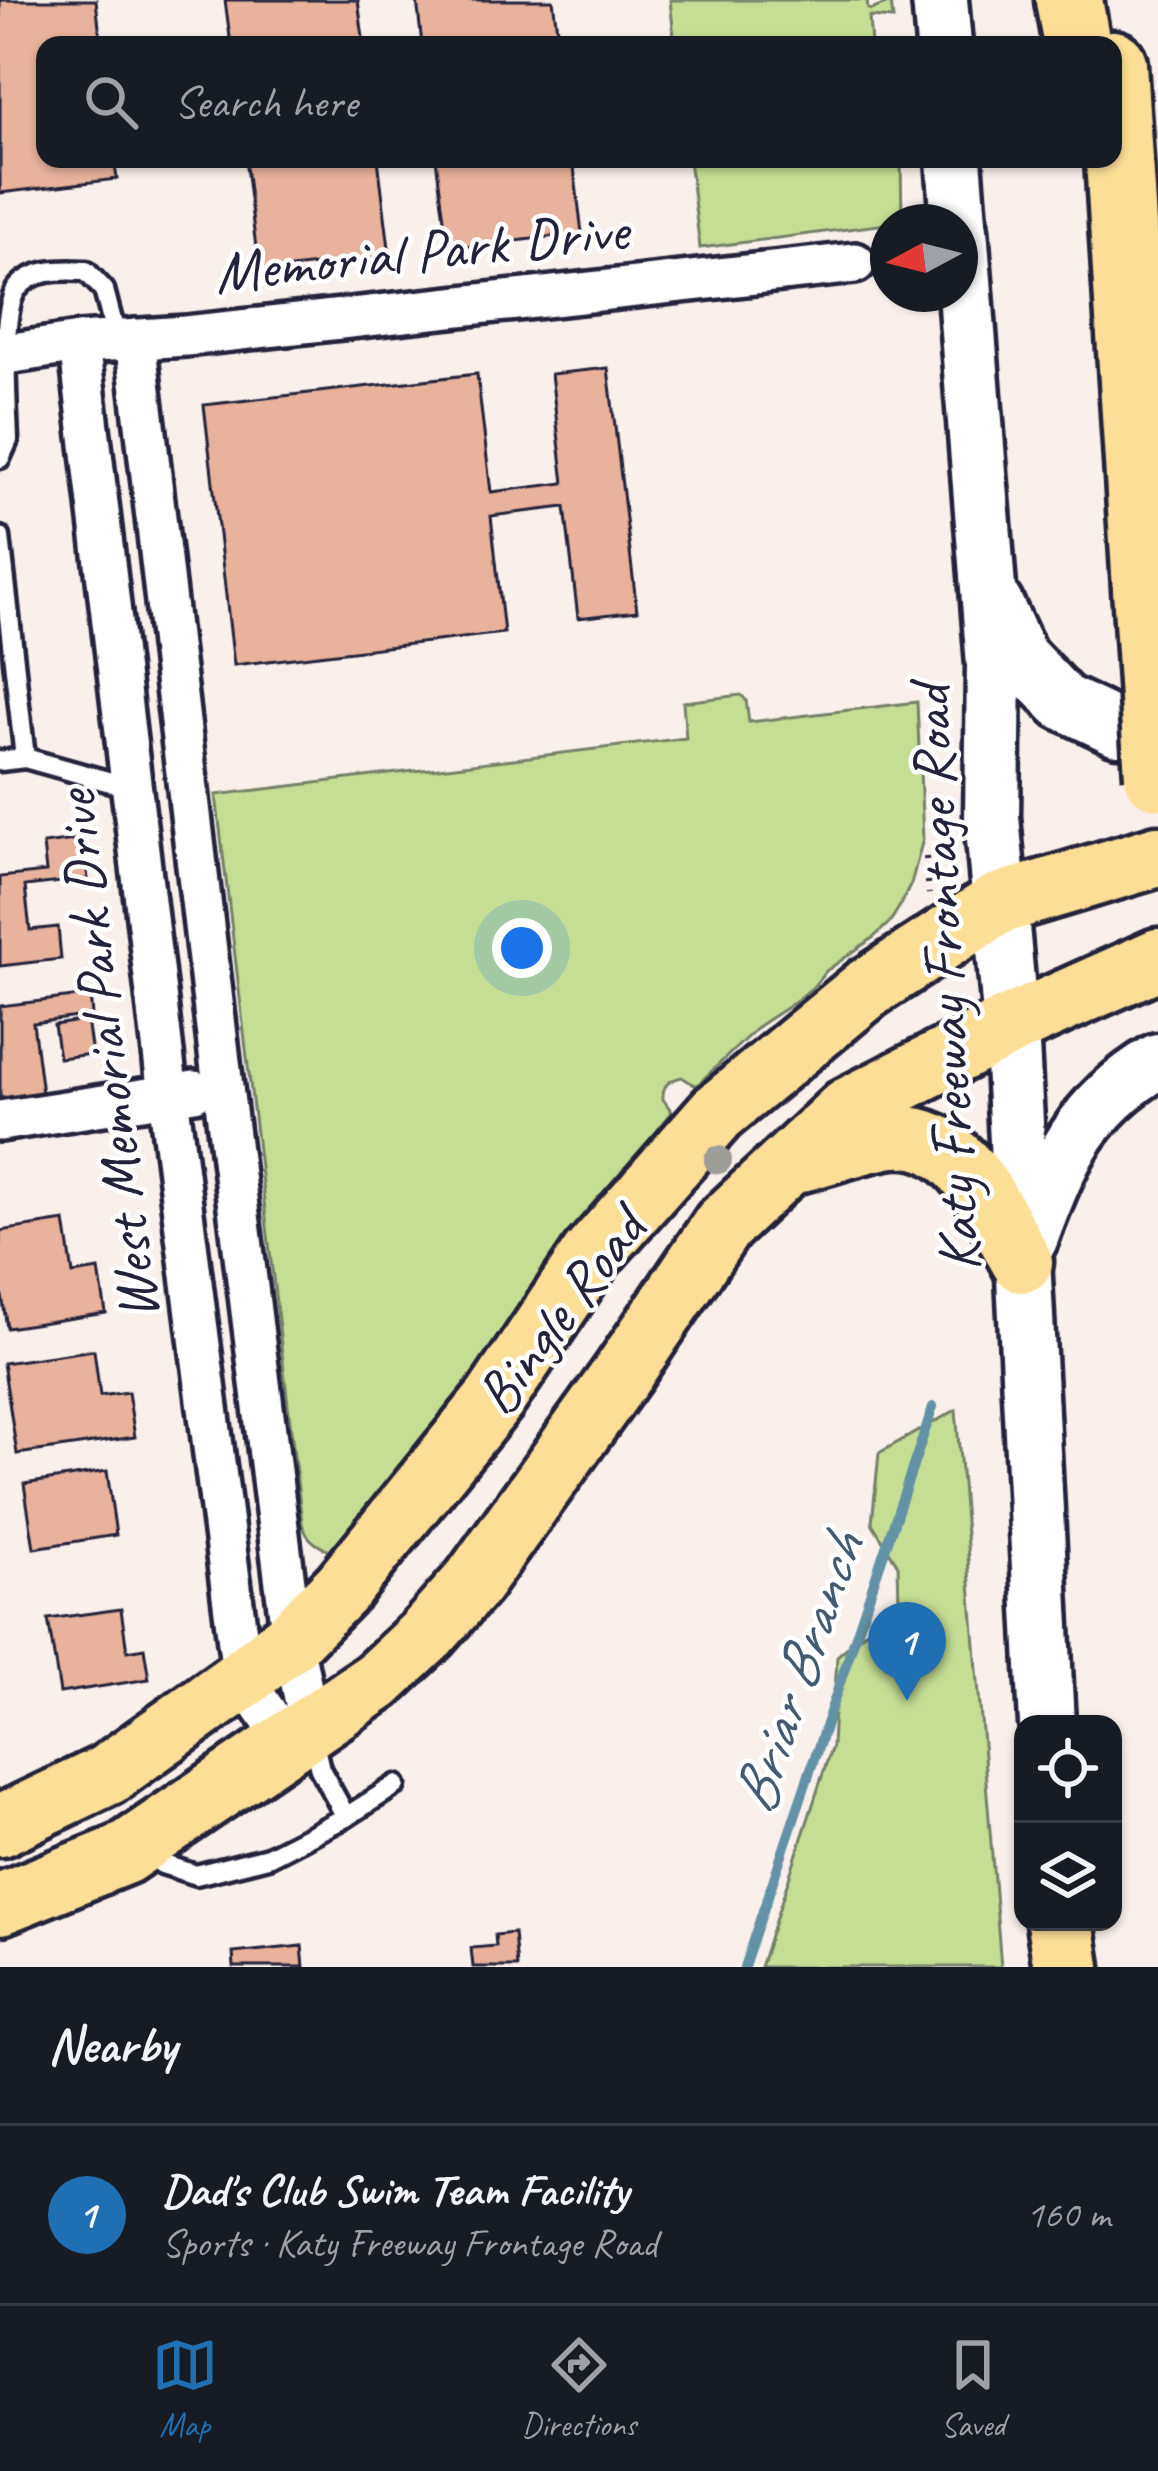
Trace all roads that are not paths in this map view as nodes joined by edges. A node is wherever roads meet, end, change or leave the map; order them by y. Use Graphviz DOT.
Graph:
graph roads {
  1 [pos="940,0"];
  2 [pos="1069,0"];
  3 [pos="1109,0"];
  4 [pos="943,36"];
  5 [pos="1075,36"];
  6 [pos="1111,36"];
  7 [pos="955,168"];
  8 [pos="1099,168"];
  9 [pos="1120,168"];
  10 [pos="958,204"];
  11 [pos="855,263"];
  12 [pos="967,312"];
  13 [pos="110,341"];
  14 [pos="1131,344"];
  15 [pos="3,355"];
  16 [pos="0,458"];
  17 [pos="0,537"];
  18 [pos="989,591"];
  19 [pos="1158,725"];
  20 [pos="25,758"];
  21 [pos="0,761"];
  22 [pos="1158,776"];
  23 [pos="186,782"];
  24 [pos="133,788"];
  25 [pos="1158,856"];
  26 [pos="998,904"];
  27 [pos="1158,959"];
  28 [pos="1010,1025"];
  29 [pos="1158,1061"];
  30 [pos="223,1087"];
  31 [pos="168,1094"];
  32 [pos="0,1121"];
  33 [pos="787,1165"];
  34 [pos="1022,1262"];
  35 [pos="495,1399"];
  36 [pos="568,1451"];
  37 [pos="292,1639"];
  38 [pos="243,1678"];
  39 [pos="1047,1715"];
  40 [pos="305,1746"];
  41 [pos="396,1785"];
  42 [pos="346,1817"];
  43 [pos="0,1826"];
  44 [pos="145,1839"];
  45 [pos="0,1904"];
  46 [pos="1060,1931"];
  47 [pos="1064,1967"];
  1 -- 4 [label="main road"];
  2 -- 5 [label="highway"];
  3 -- 6 [label="highway"];
  7 -- 10 [label="main road, Katy Freeway Frontage Road"];
  8 -- 14 [label="highway"];
  9 -- 14 [label="highway"];
  11 -- 13 [label="street, Memorial Park Drive"];
  12 -- 18 [label="main road, Katy Freeway Frontage Road"];
  13 -- 15 [label="street, Memorial Park Drive"];
  13 -- 15 [label="lane"];
  13 -- 23 [label="street, West Memorial Park Drive"];
  13 -- 24 [label="street, West Memorial Park Drive"];
  14 -- 22 [label="highway, bridge"];
  15 -- 16 [label="lane"];
  17 -- 20 [label="lane"];
  18 -- 19 [label="main road"];
  18 -- 26 [label="main road, Katy Freeway Frontage Road"];
  20 -- 21 [label="lane"];
  20 -- 24 [label="lane"];
  23 -- 24 [label="street"];
  23 -- 30 [label="street, West Memorial Park Drive"];
  24 -- 31 [label="street, West Memorial Park Drive"];
  25 -- 26 [label="main road, Bingle Road"];
  26 -- 28 [label="main road, Katy Freeway Frontage Road"];
  26 -- 35 [label="main road, Bingle Road"];
  27 -- 28 [label="main road, Bingle Road"];
  28 -- 33 [label="main road, Bingle Road"];
  28 -- 34 [label="main road, Katy Freeway Frontage Road"];
  29 -- 34 [label="main road"];
  30 -- 31 [label="street"];
  30 -- 37 [label="street, West Memorial Park Drive"];
  31 -- 32 [label="street"];
  31 -- 38 [label="street, West Memorial Park Drive"];
  33 -- 34 [label="main road"];
  33 -- 36 [label="main road, Bingle Road"];
  34 -- 39 [label="main road, Katy Freeway Frontage Road"];
  35 -- 36 [label="main road"];
  35 -- 37 [label="main road, Bingle Road"];
  36 -- 40 [label="main road, Bingle Road"];
  37 -- 38 [label="main road, Bingle Road"];
  37 -- 40 [label="street, West Memorial Park Drive"];
  38 -- 40 [label="street, West Memorial Park Drive"];
  38 -- 43 [label="main road, Bingle Road"];
  40 -- 42 [label="lane"];
  40 -- 44 [label="main road, Bingle Road"];
  41 -- 42 [label="lane"];
  42 -- 44 [label="lane"];
  44 -- 45 [label="main road, Bingle Road"];
  46 -- 47 [label="highway"];
}
